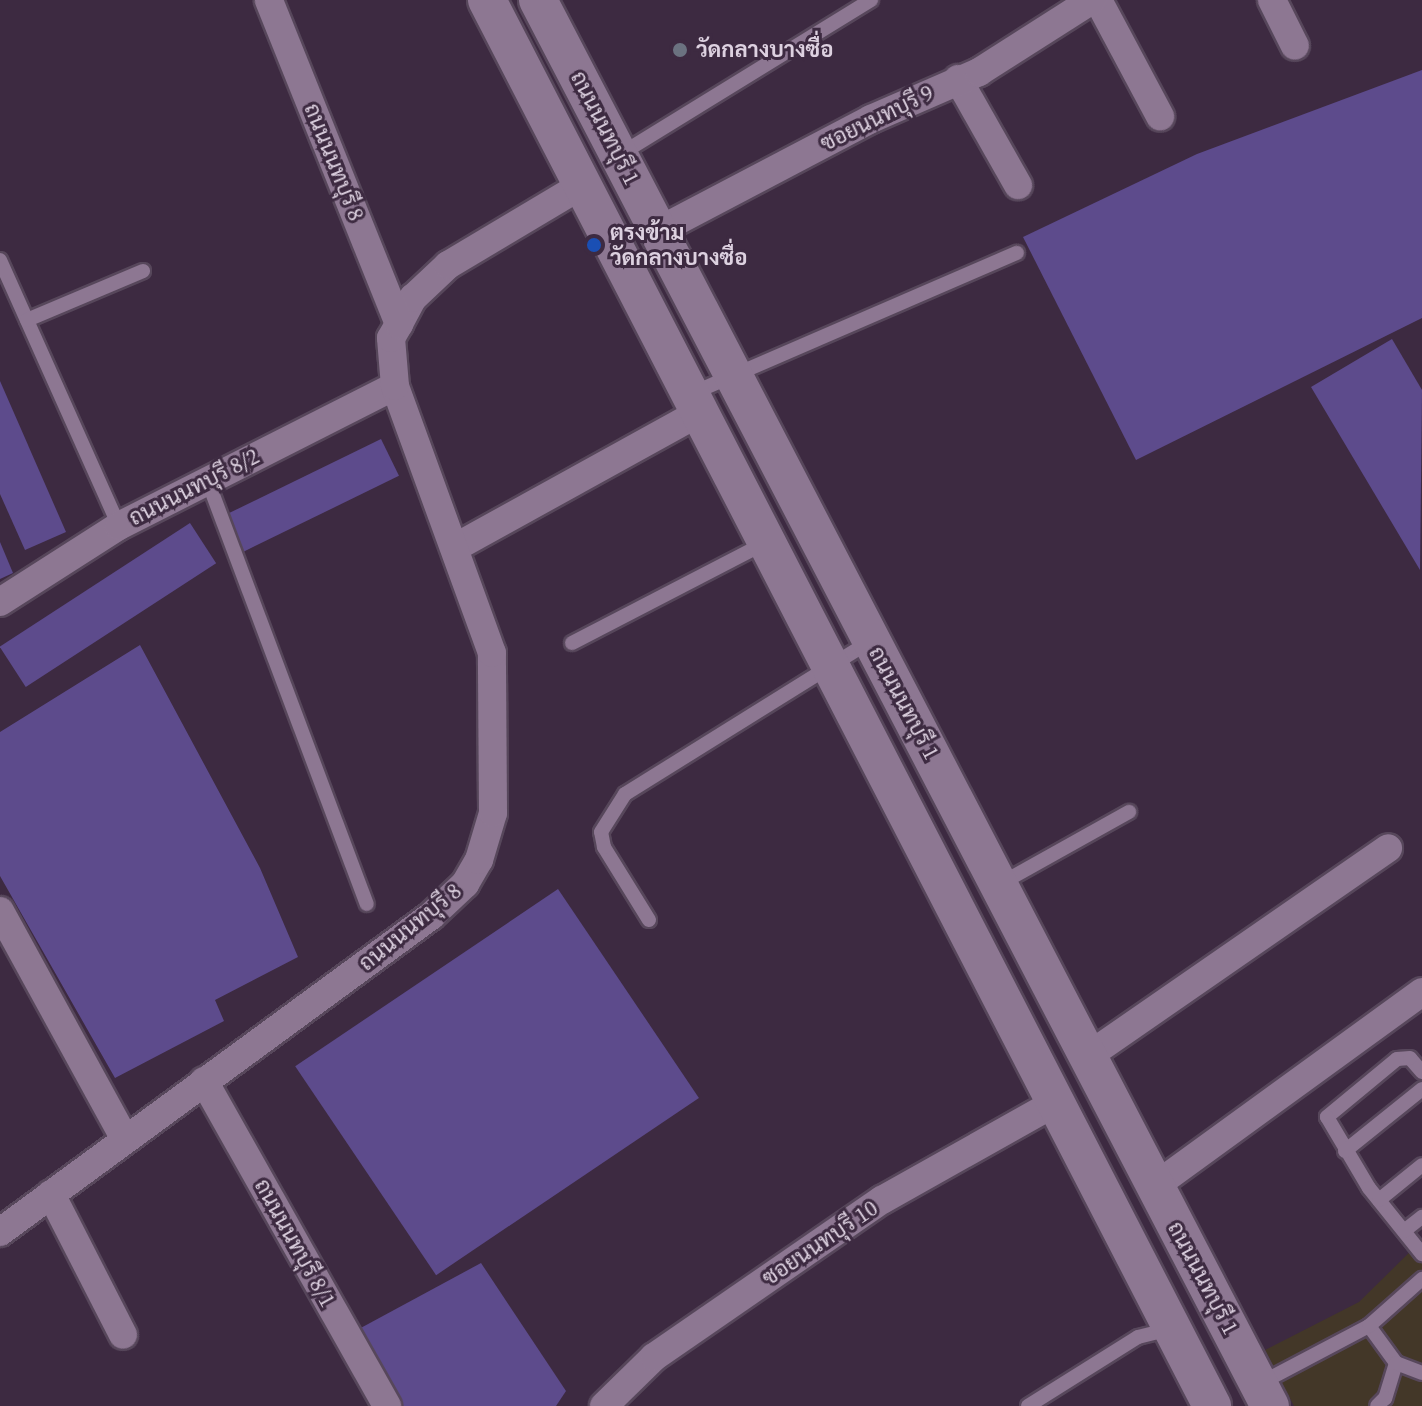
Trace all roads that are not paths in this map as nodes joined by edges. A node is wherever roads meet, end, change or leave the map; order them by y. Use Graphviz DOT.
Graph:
graph roads {
  1 [pos="269,0"];
  2 [pos="487,0"];
  3 [pos="538,0"];
  4 [pos="871,0"];
  5 [pos="1095,0"];
  6 [pos="1272,0"];
  7 [pos="1295,46"];
  8 [pos="958,79"];
  9 [pos="1160,116"];
  10 [pos="619,155"];
  11 [pos="582,185"];
  12 [pos="1018,185"];
  13 [pos="658,231"];
  14 [pos="1017,253"];
  15 [pos="0,260"];
  16 [pos="143,271"];
  17 [pos="27,320"];
  18 [pos="399,324"];
  19 [pos="733,376"];
  20 [pos="395,386"];
  21 [pos="694,404"];
  22 [pos="207,479"];
  23 [pos="119,526"];
  24 [pos="765,543"];
  25 [pos="456,547"];
  26 [pos="0,602"];
  27 [pos="872,641"];
  28 [pos="572,643"];
  29 [pos="828,665"];
  30 [pos="1129,812"];
  31 [pos="1388,848"];
  32 [pos="999,885"];
  33 [pos="367,904"];
  34 [pos="0,911"];
  35 [pos="649,920"];
  36 [pos="1422,992"];
  37 [pos="1088,1056"];
  38 [pos="1422,1072"];
  39 [pos="204,1081"];
  40 [pos="1422,1089"];
  41 [pos="1053,1104"];
  42 [pos="125,1139"];
  43 [pos="1345,1151"];
  44 [pos="1422,1165"];
  45 [pos="1155,1186"];
  46 [pos="51,1194"];
  47 [pos="1379,1200"];
  48 [pos="1422,1217"];
  49 [pos="1404,1231"];
  50 [pos="0,1232"];
  51 [pos="1422,1254"];
  52 [pos="1422,1279"];
  53 [pos="1369,1326"];
  54 [pos="1171,1329"];
  55 [pos="123,1335"];
  56 [pos="1396,1363"];
  57 [pos="1422,1373"];
  58 [pos="1264,1395"];
  59 [pos="387,1406"];
  60 [pos="604,1406"];
  61 [pos="1028,1406"];
  62 [pos="1212,1406"];
  63 [pos="1377,1406"];
  1 -- 18 [label="street, ถนนนนทบุรี 8"];
  2 -- 11 [label="main road"];
  3 -- 10 [label="main road, ถนนนนทบุรี 1"];
  4 -- 10 [label="lane"];
  5 -- 8 [label="street, ซอยนนทบุรี 9"];
  5 -- 9 [label="street"];
  6 -- 7 [label="street"];
  8 -- 12 [label="street"];
  8 -- 13 [label="street, ซอยนนทบุรี 9"];
  10 -- 13 [label="main road, ถนนนนทบุรี 1"];
  11 -- 18 [label="street, ถนนนนทบุรี 8"];
  11 -- 21 [label="main road"];
  13 -- 19 [label="main road, ถนนนนทบุรี 1"];
  14 -- 19 [label="lane"];
  15 -- 17 [label="lane"];
  16 -- 17 [label="lane"];
  17 -- 23 [label="lane"];
  18 -- 20 [label="street, ถนนนนทบุรี 8"];
  19 -- 21 [label="lane"];
  19 -- 27 [label="main road, ถนนนนทบุรี 1"];
  20 -- 22 [label="street, ถนนนนทบุรี 8/2"];
  20 -- 25 [label="street, ถนนนนทบุรี 8"];
  21 -- 24 [label="main road"];
  21 -- 25 [label="street"];
  22 -- 23 [label="street, ถนนนนทบุรี 8/2"];
  22 -- 33 [label="lane"];
  23 -- 26 [label="street, ถนนนนทบุรี 8/2"];
  24 -- 28 [label="lane"];
  24 -- 29 [label="main road"];
  25 -- 39 [label="street, ถนนนนทบุรี 8"];
  27 -- 29 [label="lane"];
  27 -- 32 [label="main road, ถนนนนทบุรี 1"];
  29 -- 35 [label="lane"];
  29 -- 41 [label="main road"];
  30 -- 32 [label="lane"];
  31 -- 37 [label="street"];
  32 -- 37 [label="main road, ถนนนนทบุรี 1"];
  34 -- 42 [label="street"];
  36 -- 45 [label="street"];
  37 -- 45 [label="main road, ถนนนนทบุรี 1"];
  38 -- 43 [label="lane"];
  39 -- 42 [label="street, ถนนนนทบุรี 8"];
  39 -- 59 [label="street, ถนนนนทบุรี 8/1"];
  40 -- 43 [label="lane"];
  41 -- 54 [label="main road"];
  41 -- 60 [label="street, ซอยนนทบุรี 10"];
  42 -- 46 [label="street, ถนนนนทบุรี 8"];
  43 -- 47 [label="lane"];
  44 -- 47 [label="lane"];
  45 -- 58 [label="main road, ถนนนนทบุรี 1"];
  46 -- 50 [label="street, ถนนนนทบุรี 8"];
  46 -- 55 [label="street"];
  47 -- 49 [label="lane"];
  48 -- 49 [label="lane"];
  49 -- 51 [label="lane"];
  52 -- 53 [label="lane"];
  53 -- 56 [label="lane"];
  53 -- 58 [label="lane"];
  54 -- 61 [label="lane"];
  54 -- 62 [label="main road"];
  56 -- 57 [label="lane"];
  56 -- 63 [label="lane"];
}
